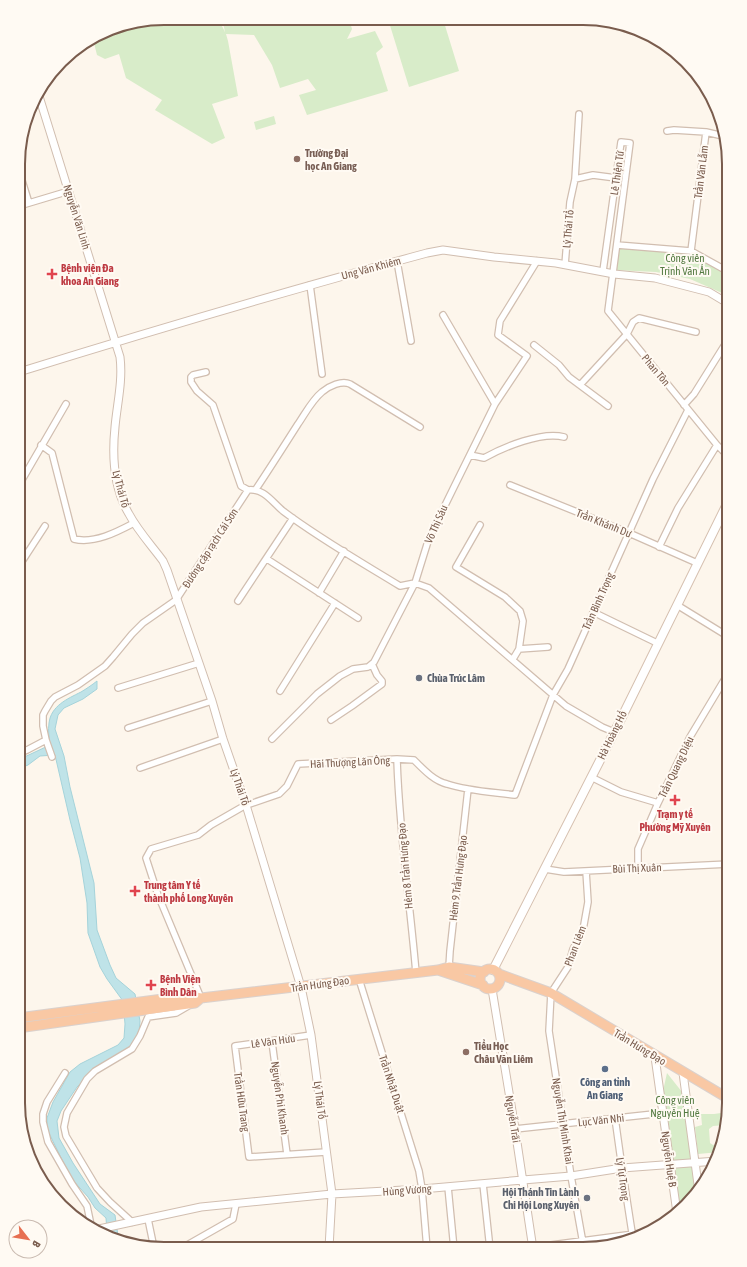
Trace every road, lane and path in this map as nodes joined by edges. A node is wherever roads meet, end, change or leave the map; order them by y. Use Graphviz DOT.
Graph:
graph roads {
  1 [pos="41,102"];
  2 [pos="579,114"];
  3 [pos="667,131"];
  4 [pos="706,132"];
  5 [pos="719,135"];
  6 [pos="616,178"];
  7 [pos="575,179"];
  8 [pos="25,190"];
  9 [pos="69,192"];
  10 [pos="29,203"];
  11 [pos="25,204"];
  12 [pos="617,245"];
  13 [pos="691,251"];
  14 [pos="396,261"];
  15 [pos="537,261"];
  16 [pos="565,265"];
  17 [pos="722,268"];
  18 [pos="603,271"];
  19 [pos="614,274"];
  20 [pos="310,285"];
  21 [pos="722,300"];
  22 [pos="443,315"];
  23 [pos="696,332"];
  24 [pos="627,334"];
  25 [pos="411,341"];
  26 [pos="116,342"];
  27 [pos="534,345"];
  28 [pos="722,349"];
  29 [pos="25,370"];
  30 [pos="206,372"];
  31 [pos="322,374"];
  32 [pos="580,385"];
  33 [pos="66,404"];
  34 [pos="495,404"];
  35 [pos="684,405"];
  36 [pos="608,406"];
  37 [pos="688,410"];
  38 [pos="420,428"];
  39 [pos="564,437"];
  40 [pos="41,445"];
  41 [pos="717,445"];
  42 [pos="722,450"];
  43 [pos="470,455"];
  44 [pos="25,474"];
  45 [pos="510,485"];
  46 [pos="256,489"];
  47 [pos="248,490"];
  48 [pos="722,514"];
  49 [pos="293,518"];
  50 [pos="134,523"];
  51 [pos="480,525"];
  52 [pos="45,526"];
  53 [pos="629,533"];
  54 [pos="660,547"];
  55 [pos="344,551"];
  56 [pos="25,557"];
  57 [pos="267,559"];
  58 [pos="697,563"];
  59 [pos="415,583"];
  60 [pos="319,593"];
  61 [pos="176,600"];
  62 [pos="238,601"];
  63 [pos="335,603"];
  64 [pos="677,605"];
  65 [pos="593,612"];
  66 [pos="358,618"];
  67 [pos="722,633"];
  68 [pos="658,644"];
  69 [pos="548,647"];
  70 [pos="519,649"];
  71 [pos="513,659"];
  72 [pos="198,663"];
  73 [pos="372,664"];
  74 [pos="722,684"];
  75 [pos="118,688"];
  76 [pos="280,691"];
  77 [pos="553,695"];
  78 [pos="212,701"];
  79 [pos="331,720"];
  80 [pos="128,728"];
  81 [pos="614,732"];
  82 [pos="223,739"];
  83 [pos="272,739"];
  84 [pos="47,742"];
  85 [pos="25,751"];
  86 [pos="52,757"];
  87 [pos="397,760"];
  88 [pos="140,768"];
  89 [pos="591,777"];
  90 [pos="468,789"];
  91 [pos="515,795"];
  92 [pos="658,803"];
  93 [pos="246,805"];
  94 [pos="722,864"];
  95 [pos="638,868"];
  96 [pos="545,869"];
  97 [pos="586,871"];
  98 [pos="449,967"];
  99 [pos="438,970"];
  100 [pos="484,972"];
  101 [pos="496,972"];
  102 [pos="416,973"];
  103 [pos="359,979"];
  104 [pos="483,985"];
  105 [pos="301,987"];
  106 [pos="494,988"];
  107 [pos="551,994"];
  108 [pos="198,1001"];
  109 [pos="25,1017"];
  110 [pos="25,1027"];
  111 [pos="311,1035"];
  112 [pos="272,1042"];
  113 [pos="235,1046"];
  114 [pos="655,1057"];
  115 [pos="65,1073"];
  116 [pos="683,1073"];
  117 [pos="722,1095"];
  118 [pos="663,1113"];
  119 [pos="616,1118"];
  120 [pos="564,1124"];
  121 [pos="515,1129"];
  122 [pos="326,1152"];
  123 [pos="287,1154"];
  124 [pos="709,1161"];
  125 [pos="695,1163"];
  126 [pos="670,1164"];
  127 [pos="622,1168"];
  128 [pos="571,1176"];
  129 [pos="523,1180"];
  130 [pos="698,1182"];
  131 [pos="483,1184"];
  132 [pos="448,1187"];
  133 [pos="422,1189"];
  134 [pos="332,1194"];
  135 [pos="236,1204"];
  136 [pos="676,1205"];
  137 [pos="148,1219"];
  138 [pos="90,1220"];
  139 [pos="130,1222"];
  140 [pos="105,1228"];
  141 [pos="631,1233"];
  142 [pos="611,1239"];
  143 [pos="153,1241"];
  144 [pos="583,1241"];
  145 [pos="193,1242"];
  146 [pos="329,1242"];
  147 [pos="426,1242"];
  148 [pos="453,1242"];
  149 [pos="489,1242"];
  150 [pos="532,1242"];
  151 [pos="576,1242"];
  1 -- 9 [label="street, Nguyễn Văn Linh"];
  2 -- 7 [label="street, Lý Thái Tổ"];
  3 -- 4 [label="street, Trần Văn Lẫm"];
  4 -- 5 [label="street"];
  4 -- 13 [label="street, Trần Văn Lẫm"];
  6 -- 7 [label="street"];
  6 -- 12 [label="street, Lê Thiện Tứ"];
  6 -- 18 [label="street, Lê Thiện Tứ"];
  7 -- 16 [label="street, Lý Thái Tổ"];
  8 -- 10 [label="street"];
  9 -- 10 [label="street"];
  9 -- 26 [label="street, Nguyễn Văn Linh"];
  10 -- 11 [label="street"];
  12 -- 13 [label="street"];
  12 -- 19 [label="street, Lê Thiện Tứ"];
  13 -- 17 [label="street"];
  14 -- 15 [label="street, Ung Văn Khiêm"];
  14 -- 20 [label="street, Ung Văn Khiêm"];
  14 -- 25 [label="street"];
  15 -- 16 [label="street, Ung Văn Khiêm"];
  15 -- 34 [label="street, Võ Thị Sáu"];
  16 -- 18 [label="street, Ung Văn Khiêm"];
  18 -- 19 [label="street, Ung Văn Khiêm"];
  19 -- 21 [label="street, Ung Văn Khiêm"];
  19 -- 24 [label="street, Phan Tôn"];
  20 -- 26 [label="street, Ung Văn Khiêm"];
  20 -- 31 [label="street"];
  22 -- 34 [label="street"];
  23 -- 24 [label="street"];
  24 -- 32 [label="street"];
  24 -- 35 [label="street, Phan Tôn"];
  26 -- 29 [label="street, Ung Văn Khiêm"];
  26 -- 50 [label="street, Lý Thái Tổ"];
  27 -- 32 [label="street"];
  28 -- 35 [label="street"];
  30 -- 47 [label="street"];
  32 -- 36 [label="street"];
  33 -- 40 [label="street"];
  34 -- 43 [label="street, Võ Thị Sáu"];
  35 -- 37 [label="street, Phan Tôn"];
  37 -- 41 [label="street, Phan Tôn"];
  37 -- 53 [label="street, Trần Bình Trọng"];
  38 -- 46 [label="street"];
  39 -- 43 [label="street"];
  40 -- 44 [label="street"];
  40 -- 50 [label="street"];
  41 -- 42 [label="street, Phan Tôn"];
  41 -- 54 [label="street"];
  43 -- 59 [label="street, Võ Thị Sáu"];
  45 -- 53 [label="street, Trần Khánh Dư"];
  46 -- 47 [label="street"];
  46 -- 49 [label="street"];
  47 -- 61 [label="street, Đường cặp rạch Cái Sơn"];
  48 -- 58 [label="main road, Hà Hoàng Hổ"];
  49 -- 55 [label="street"];
  49 -- 57 [label="street"];
  50 -- 61 [label="street, Lý Thái Tổ"];
  51 -- 70 [label="street"];
  52 -- 56 [label="street"];
  53 -- 54 [label="street, Trần Khánh Dư"];
  53 -- 65 [label="street, Trần Bình Trọng"];
  54 -- 58 [label="street, Trần Khánh Dư"];
  55 -- 59 [label="street"];
  55 -- 60 [label="street"];
  57 -- 60 [label="street"];
  57 -- 62 [label="street"];
  58 -- 64 [label="main road, Hà Hoàng Hổ"];
  59 -- 71 [label="street"];
  59 -- 73 [label="street, Võ Thị Sáu"];
  60 -- 63 [label="street"];
  61 -- 72 [label="street, Lý Thái Tổ"];
  61 -- 84 [label="street, Đường cặp rạch Cái Sơn"];
  63 -- 66 [label="street"];
  63 -- 76 [label="street"];
  64 -- 67 [label="street"];
  64 -- 68 [label="main road, Hà Hoàng Hổ"];
  65 -- 68 [label="street"];
  65 -- 77 [label="street, Trần Bình Trọng"];
  68 -- 81 [label="main road, Hà Hoàng Hổ"];
  69 -- 70 [label="street"];
  70 -- 71 [label="street"];
  71 -- 77 [label="street"];
  72 -- 75 [label="street"];
  72 -- 78 [label="street, Lý Thái Tổ"];
  73 -- 79 [label="street"];
  73 -- 83 [label="street"];
  74 -- 92 [label="street, Trần Quang Diệu"];
  77 -- 81 [label="street"];
  77 -- 91 [label="street, Trần Bình Trọng"];
  78 -- 80 [label="street"];
  78 -- 82 [label="street, Lý Thái Tổ"];
  81 -- 89 [label="main road, Hà Hoàng Hổ"];
  82 -- 88 [label="street"];
  82 -- 93 [label="street, Lý Thái Tổ"];
  84 -- 85 [label="street"];
  84 -- 86 [label="street, Đường cặp rạch Cái Sơn"];
  87 -- 90 [label="street, Hãi Thượng Lãn Ông"];
  87 -- 93 [label="street, Hãi Thượng Lãn Ông"];
  87 -- 102 [label="street, Hẻm 8 Trần Hưng Đạo"];
  89 -- 92 [label="street"];
  89 -- 96 [label="main road, Hà Hoàng Hổ"];
  90 -- 91 [label="street, Hãi Thượng Lãn Ông"];
  90 -- 98 [label="street, Hẻm 9 Trần Hưng Đạo"];
  92 -- 95 [label="street, Trần Quang Diệu"];
  93 -- 105 [label="street, Lý Thái Tổ"];
  93 -- 108 [label="street, Hãi Thượng Lãn Ông"];
  94 -- 95 [label="street, Bùi Thị Xuân"];
  95 -- 97 [label="street, Bùi Thị Xuân"];
  96 -- 97 [label="street, Bùi Thị Xuân"];
  96 -- 101 [label="main road, Hà Hoàng Hổ"];
  97 -- 107 [label="street, Phan Liêm"];
  98 -- 99 [label="highway, Trần Hưng Đạo"];
  98 -- 100 [label="highway, Trần Hưng Đạo"];
  99 -- 102 [label="highway, Trần Hưng Đạo"];
  99 -- 104 [label="highway, Trần Hưng Đạo"];
  100 -- 101 [label="highway"];
  100 -- 104 [label="highway"];
  101 -- 106 [label="highway"];
  101 -- 107 [label="highway, Trần Hưng Đạo"];
  102 -- 103 [label="highway, Trần Hưng Đạo"];
  103 -- 105 [label="highway, Trần Hưng Đạo"];
  103 -- 133 [label="street, Trần Nhật Duật"];
  104 -- 106 [label="highway"];
  105 -- 108 [label="highway, Trần Hưng Đạo"];
  105 -- 111 [label="street, Lý Thái Tổ"];
  106 -- 107 [label="highway, Trần Hưng Đạo"];
  106 -- 121 [label="street, Nguyễn Trãi"];
  107 -- 114 [label="highway, Trần Hưng Đạo"];
  107 -- 120 [label="street, Nguyễn Thị Minh Khai"];
  108 -- 109 [label="highway"];
  108 -- 110 [label="highway"];
  108 -- 139 [label="street"];
  111 -- 112 [label="street, Lê Văn Hưu"];
  111 -- 122 [label="street, Lý Thái Tổ"];
  112 -- 113 [label="street, Lê Văn Hưu"];
  112 -- 123 [label="street, Nguyễn Phi Khanh"];
  113 -- 123 [label="street, Trần Hữu Trang"];
  114 -- 116 [label="highway, Trần Hưng Đạo"];
  114 -- 118 [label="street, Nguyễn Huệ B"];
  115 -- 138 [label="street"];
  116 -- 117 [label="highway, Trần Hưng Đạo"];
  116 -- 125 [label="street"];
  118 -- 119 [label="street, Lục Văn Nhì"];
  118 -- 126 [label="street, Nguyễn Huệ B"];
  119 -- 120 [label="street, Lục Văn Nhì"];
  119 -- 127 [label="street, Lý Tự Trọng"];
  120 -- 121 [label="street, Lục Văn Nhì"];
  120 -- 128 [label="street, Nguyễn Thị Minh Khai"];
  121 -- 129 [label="street, Nguyễn Trãi"];
  122 -- 123 [label="street"];
  122 -- 134 [label="street, Lý Thái Tổ"];
  124 -- 125 [label="street, Hùng Vương"];
  125 -- 126 [label="street, Hùng Vương"];
  125 -- 130 [label="street"];
  126 -- 127 [label="street, Hùng Vương"];
  126 -- 136 [label="street, Nguyễn Huệ B"];
  127 -- 128 [label="street, Hùng Vương"];
  127 -- 141 [label="street, Lý Tự Trọng"];
  128 -- 129 [label="street, Hùng Vương"];
  128 -- 144 [label="street, Nguyễn Thị Minh Khai"];
  129 -- 131 [label="street, Hùng Vương"];
  129 -- 150 [label="street, Nguyễn Trãi"];
  131 -- 132 [label="street, Hùng Vương"];
  131 -- 149 [label="street"];
  132 -- 133 [label="street, Hùng Vương"];
  132 -- 148 [label="street"];
  133 -- 134 [label="street, Hùng Vương"];
  133 -- 147 [label="street, Trần Nhật Duật"];
  134 -- 135 [label="street, Hùng Vương"];
  134 -- 146 [label="street, Lý Thái Tổ"];
  135 -- 137 [label="street, Hùng Vương"];
  135 -- 145 [label="street"];
  137 -- 139 [label="street, Hùng Vương"];
  137 -- 143 [label="street"];
  139 -- 140 [label="street, Hùng Vương"];
  142 -- 144 [label="street"];
  144 -- 151 [label="street"];
}
